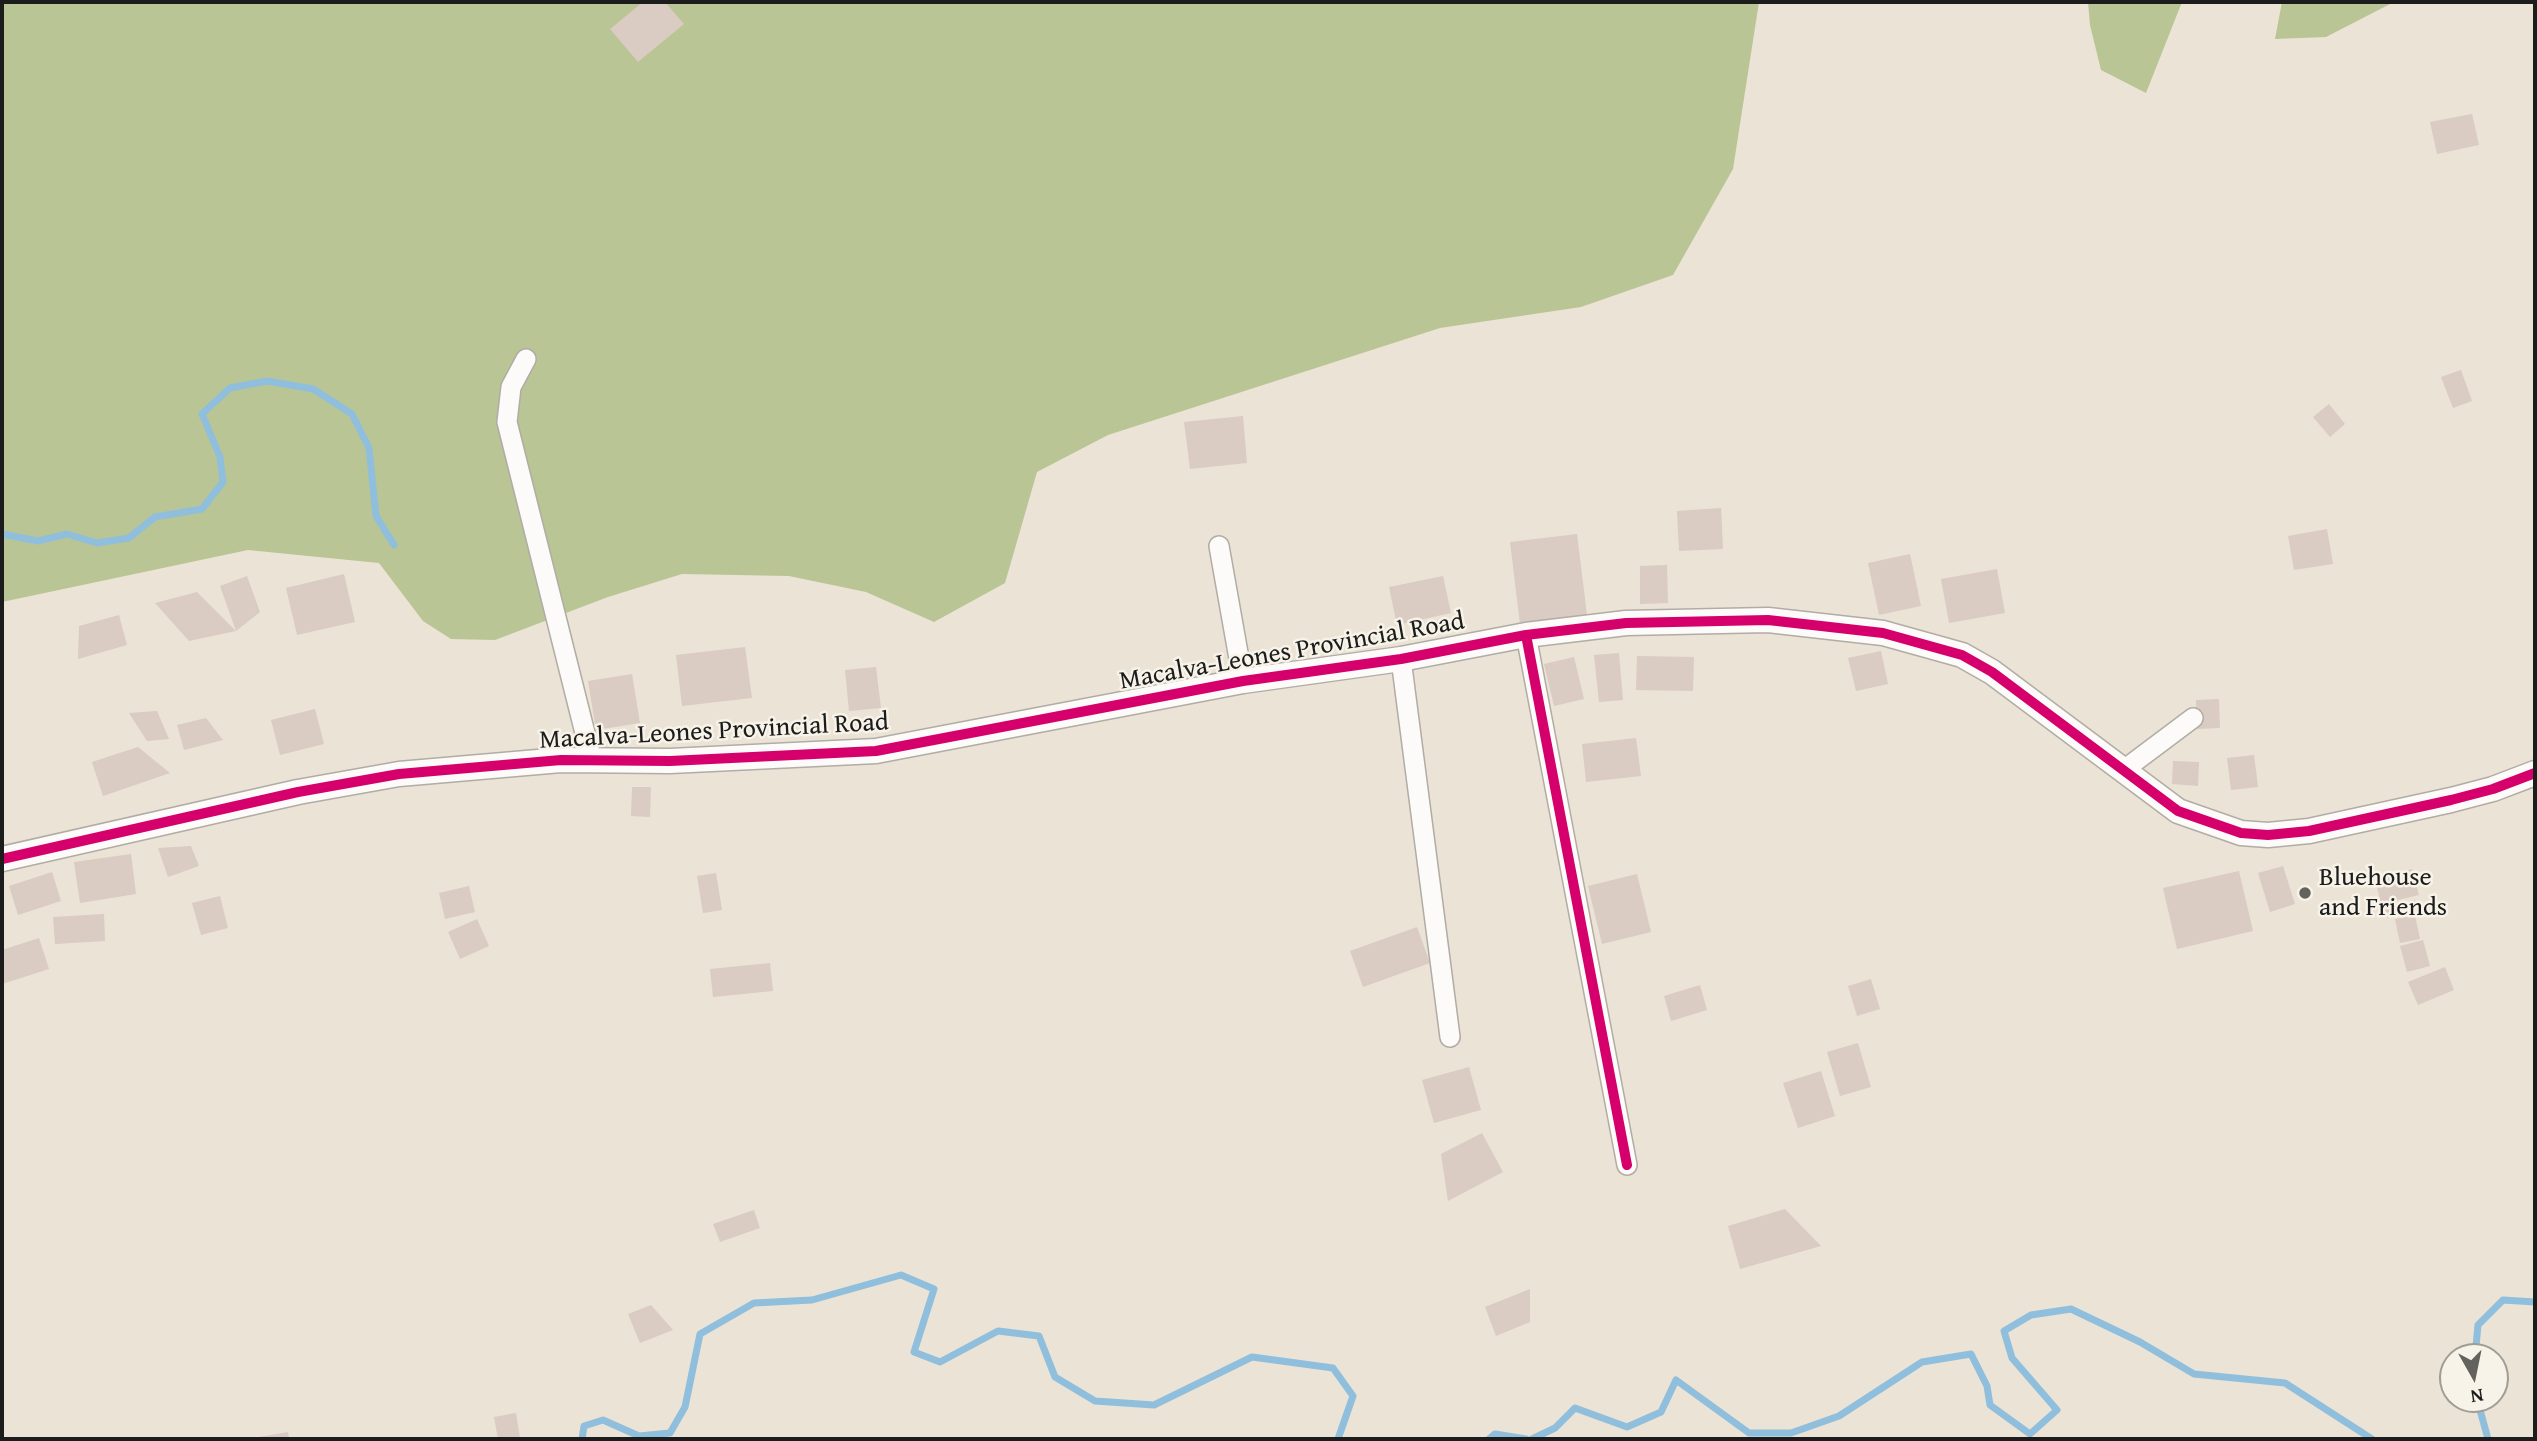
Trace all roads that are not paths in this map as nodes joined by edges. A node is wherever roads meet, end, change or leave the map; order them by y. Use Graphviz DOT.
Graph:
graph roads {
  1 [pos="526,359"];
  2 [pos="1219,546"];
  3 [pos="1526,635"];
  4 [pos="1401,659"];
  5 [pos="1243,681"];
  6 [pos="2193,718"];
  7 [pos="592,761"];
  8 [pos="2125,769"];
  9 [pos="2535,772"];
  10 [pos="2,859"];
  11 [pos="1450,1037"];
  12 [pos="1627,1165"];
  1 -- 7 [label="street"];
  2 -- 5 [label="street"];
  3 -- 4 [label="street, Macalva-Leones Provincial Road"];
  3 -- 8 [label="street, Macalva-Leones Provincial Road"];
  3 -- 12 [label="street"];
  4 -- 5 [label="street, Macalva-Leones Provincial Road"];
  4 -- 11 [label="street"];
  5 -- 7 [label="street, Macalva-Leones Provincial Road"];
  6 -- 8 [label="street"];
  7 -- 10 [label="street, Macalva-Leones Provincial Road"];
  8 -- 9 [label="street, Macalva-Leones Provincial Road"];
}
